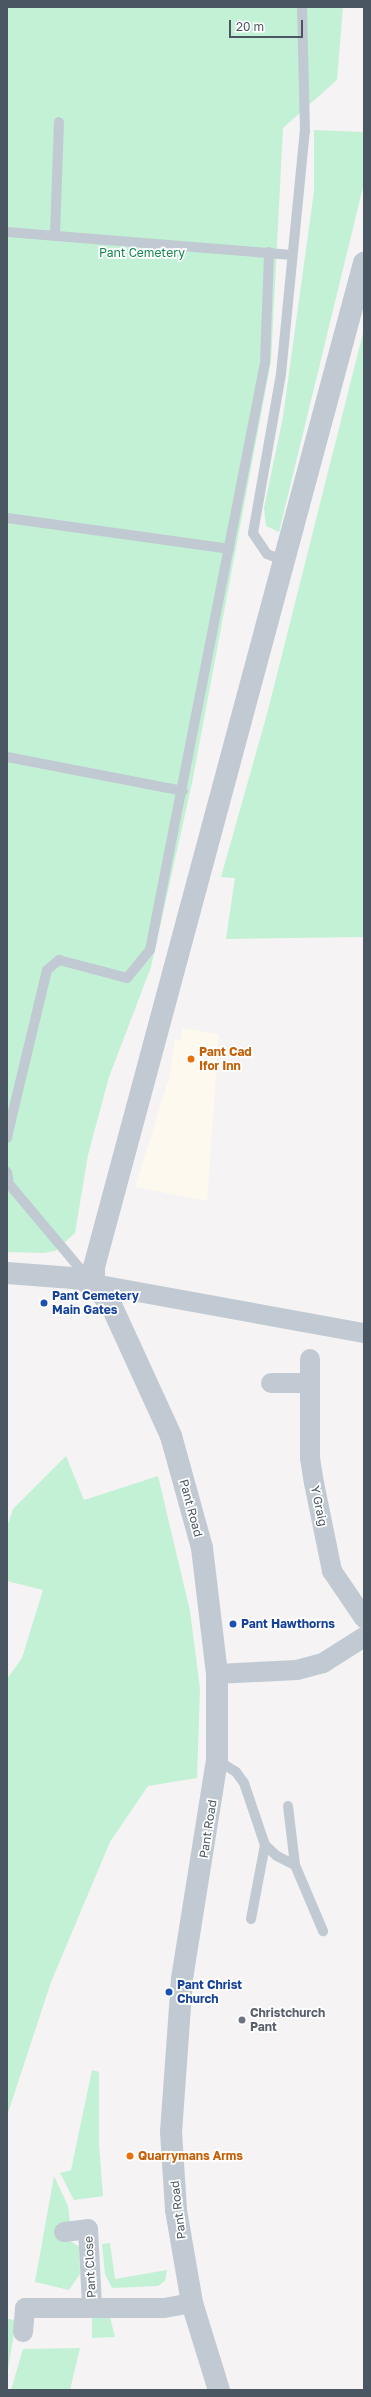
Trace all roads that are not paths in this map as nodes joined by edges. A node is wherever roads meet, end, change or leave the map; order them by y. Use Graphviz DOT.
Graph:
graph roads {
  1 [pos="302,7"];
  2 [pos="59,122"];
  3 [pos="7,232"];
  4 [pos="55,235"];
  5 [pos="269,252"];
  6 [pos="292,255"];
  7 [pos="364,263"];
  8 [pos="7,518"];
  9 [pos="229,549"];
  10 [pos="285,561"];
  11 [pos="7,757"];
  12 [pos="183,791"];
  13 [pos="9,1117"];
  14 [pos="7,1138"];
  15 [pos="7,1172"];
  16 [pos="8,1184"];
  17 [pos="7,1273"];
  18 [pos="94,1284"];
  19 [pos="364,1333"];
  20 [pos="310,1359"];
  21 [pos="271,1383"];
  22 [pos="310,1383"];
  23 [pos="364,1618"];
  24 [pos="364,1637"];
  25 [pos="217,1674"];
  26 [pos="217,1760"];
  27 [pos="288,1806"];
  28 [pos="265,1845"];
  29 [pos="296,1865"];
  30 [pos="251,1919"];
  31 [pos="323,1931"];
  32 [pos="64,2232"];
  33 [pos="192,2303"];
  34 [pos="92,2306"];
  35 [pos="24,2332"];
  36 [pos="220,2390"];
  1 -- 6 [label="lane"];
  2 -- 4 [label="lane"];
  3 -- 4 [label="lane"];
  4 -- 5 [label="lane"];
  5 -- 6 [label="lane"];
  5 -- 9 [label="lane"];
  6 -- 10 [label="lane"];
  7 -- 10 [label="street"];
  8 -- 9 [label="lane"];
  9 -- 12 [label="lane"];
  10 -- 18 [label="street"];
  11 -- 12 [label="lane"];
  12 -- 13 [label="lane"];
  13 -- 14 [label="lane"];
  15 -- 16 [label="lane"];
  16 -- 18 [label="lane"];
  17 -- 18 [label="street"];
  18 -- 19 [label="street"];
  18 -- 25 [label="street, Pant Road"];
  20 -- 22 [label="street, Y Graig"];
  21 -- 22 [label="street"];
  22 -- 23 [label="street, Y Graig"];
  24 -- 25 [label="street"];
  25 -- 26 [label="street, Pant Road"];
  26 -- 28 [label="lane"];
  26 -- 33 [label="street, Pant Road"];
  27 -- 29 [label="lane"];
  28 -- 29 [label="lane"];
  28 -- 30 [label="lane"];
  29 -- 31 [label="lane"];
  32 -- 34 [label="street, Pant Close"];
  33 -- 34 [label="street, Pant Close"];
  33 -- 36 [label="street, Pant Road"];
  34 -- 35 [label="street, Pant Close"];
}
